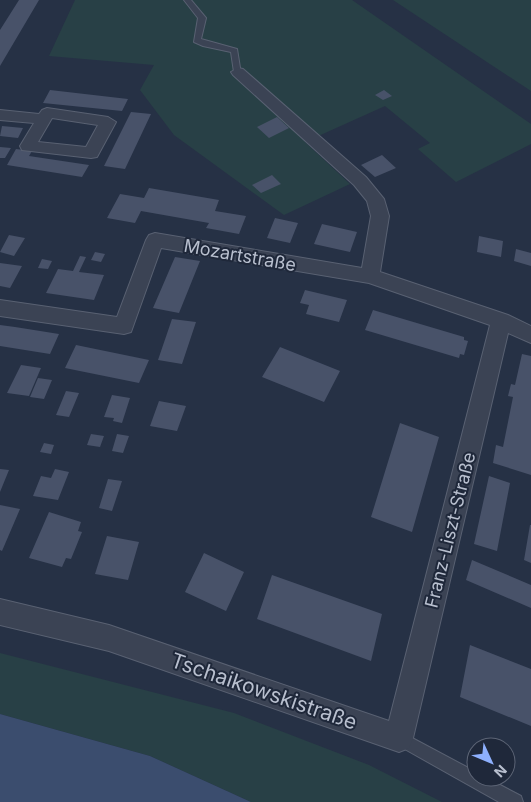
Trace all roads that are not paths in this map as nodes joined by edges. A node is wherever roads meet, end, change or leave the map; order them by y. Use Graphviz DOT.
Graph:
graph roads {
  1 [pos="187,0"];
  2 [pos="238,72"];
  3 [pos="0,115"];
  4 [pos="43,119"];
  5 [pos="370,276"];
  6 [pos="0,308"];
  7 [pos="501,321"];
  8 [pos="531,335"];
  9 [pos="0,612"];
  10 [pos="399,738"];
  11 [pos="515,802"];
  1 -- 2 [label="lane"];
  2 -- 5 [label="street"];
  3 -- 4 [label="street"];
  4 -- 4 [label="street"];
  5 -- 6 [label="street, Mozartstraße"];
  5 -- 7 [label="street, Mozartstraße"];
  7 -- 8 [label="street, Mozartstraße"];
  7 -- 10 [label="street, Franz-Liszt-Straße"];
  9 -- 10 [label="street, Tschaikowskistraße"];
  10 -- 11 [label="lane, Tschaikowskistraße"];
}
